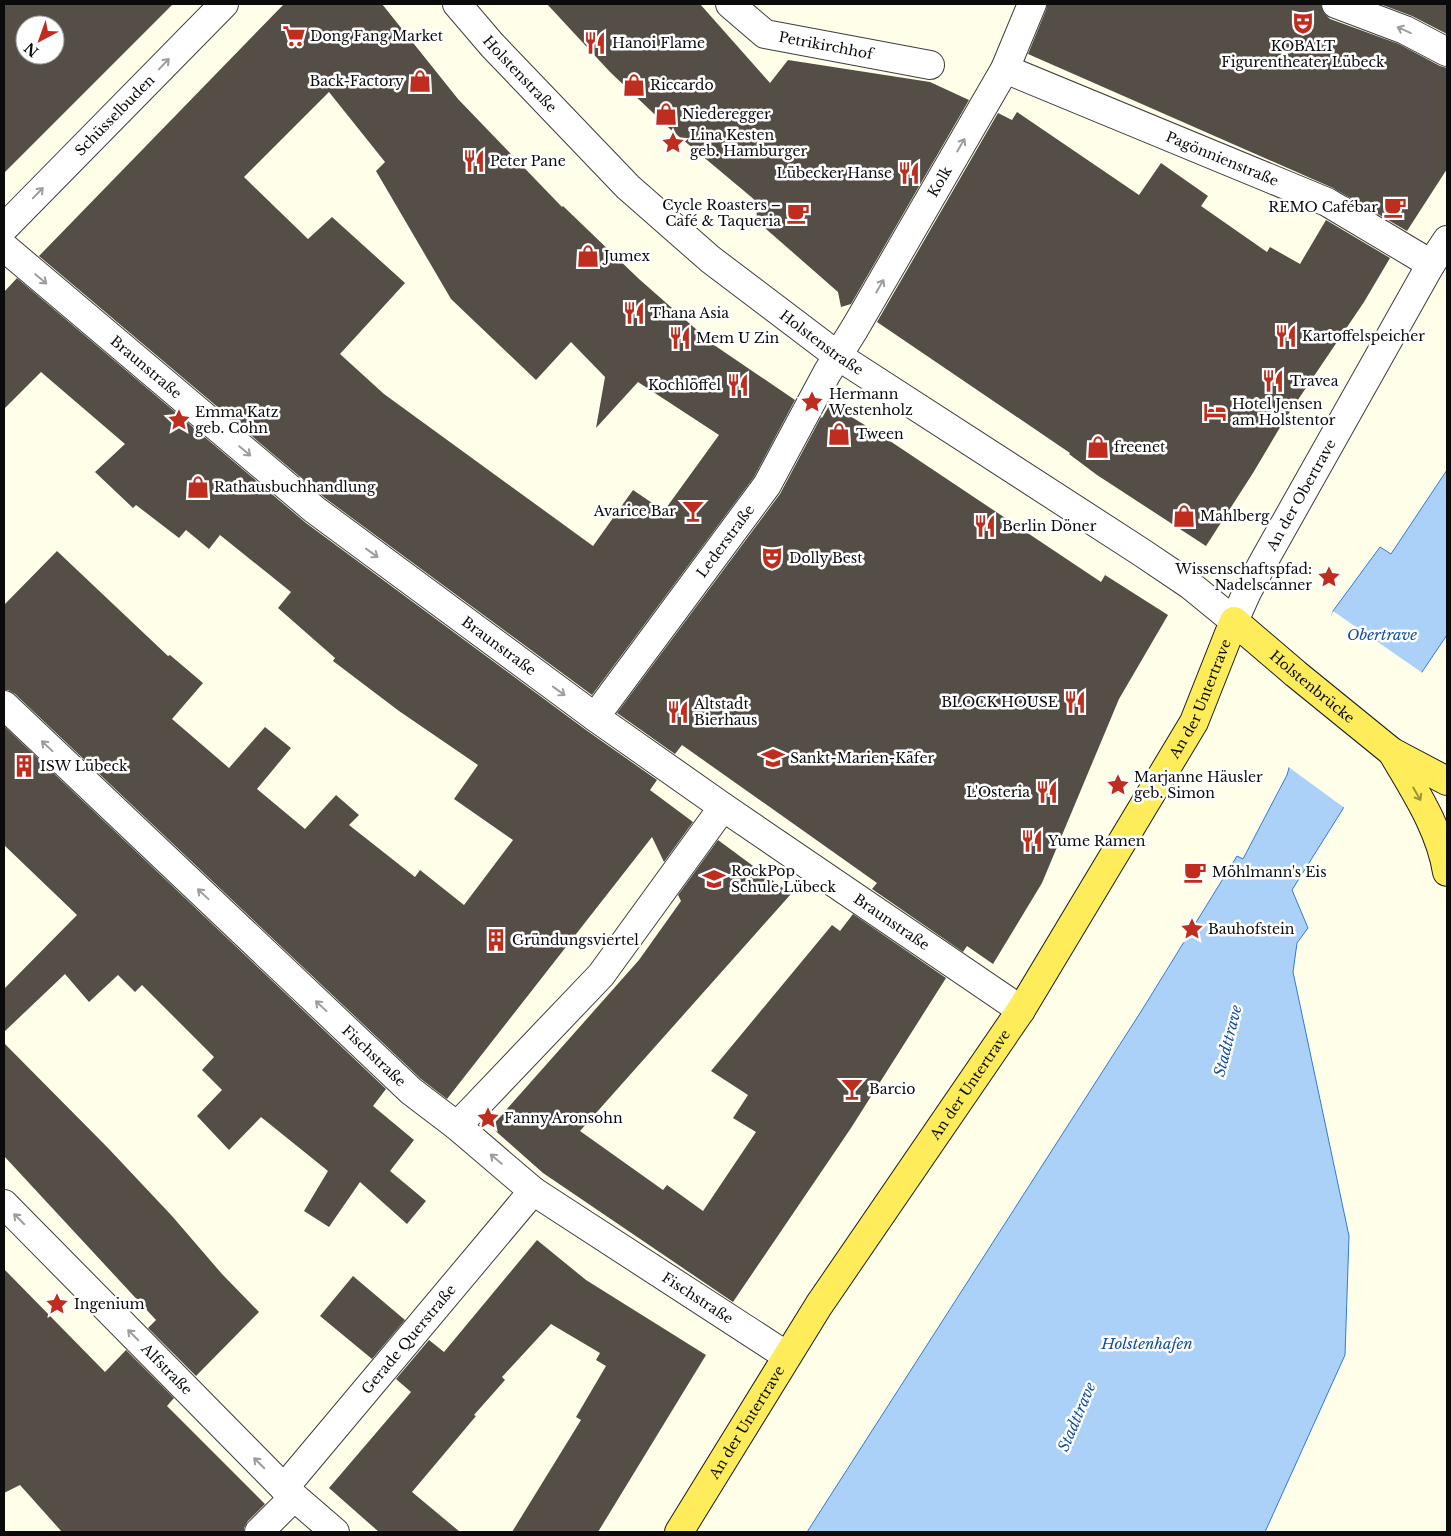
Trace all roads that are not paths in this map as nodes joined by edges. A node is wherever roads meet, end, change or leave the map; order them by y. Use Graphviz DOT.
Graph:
graph roads {
  1 [pos="224,4"];
  2 [pos="457,4"];
  3 [pos="730,4"];
  4 [pos="1032,4"];
  5 [pos="1336,4"];
  6 [pos="1447,52"];
  7 [pos="930,64"];
  8 [pos="1005,68"];
  9 [pos="4,228"];
  10 [pos="1447,240"];
  11 [pos="4,247"];
  12 [pos="1431,264"];
  13 [pos="838,356"];
  14 [pos="1234,621"];
  15 [pos="4,705"];
  16 [pos="595,717"];
  17 [pos="1390,750"];
  18 [pos="1447,781"];
  19 [pos="723,807"];
  20 [pos="1447,872"];
  21 [pos="1021,1010"];
  22 [pos="457,1126"];
  23 [pos="533,1191"];
  24 [pos="4,1204"];
  25 [pos="787,1356"];
  26 [pos="289,1493"];
  27 [pos="259,1532"];
  28 [pos="335,1532"];
  29 [pos="679,1532"];
  9 -- 1 [label="street, Schüsselbuden, one-way"];
  2 -- 13 [label="street, Holstenstraße"];
  3 -- 7 [label="street, Petrikirchhof"];
  4 -- 8 [label="street, Kolk"];
  6 -- 5 [label="street, one-way"];
  8 -- 12 [label="street, Pagönnienstraße"];
  13 -- 8 [label="street, Kolk, one-way"];
  10 -- 12 [label="street, An der Obertrave"];
  11 -- 16 [label="street, Braunstraße, one-way"];
  12 -- 14 [label="street, An der Obertrave"];
  13 -- 14 [label="street, Holstenstraße"];
  13 -- 16 [label="street, Lederstraße"];
  14 -- 17 [label="main road, Holstenbrücke"];
  14 -- 21 [label="main road, An der Untertrave"];
  22 -- 15 [label="street, Fischstraße, one-way"];
  16 -- 19 [label="street, Braunstraße"];
  17 -- 18 [label="main road"];
  17 -- 20 [label="main road, one-way"];
  19 -- 21 [label="street, Braunstraße"];
  19 -- 22 [label="street"];
  21 -- 25 [label="main road, An der Untertrave"];
  23 -- 22 [label="street, Fischstraße, one-way"];
  23 -- 25 [label="street, Fischstraße"];
  23 -- 26 [label="street, Gerade Querstraße"];
  26 -- 24 [label="street, Alfstraße, one-way"];
  25 -- 29 [label="main road, An der Untertrave"];
  26 -- 27 [label="street, Gerade Querstraße"];
  26 -- 28 [label="street, Alfstraße"];
}
